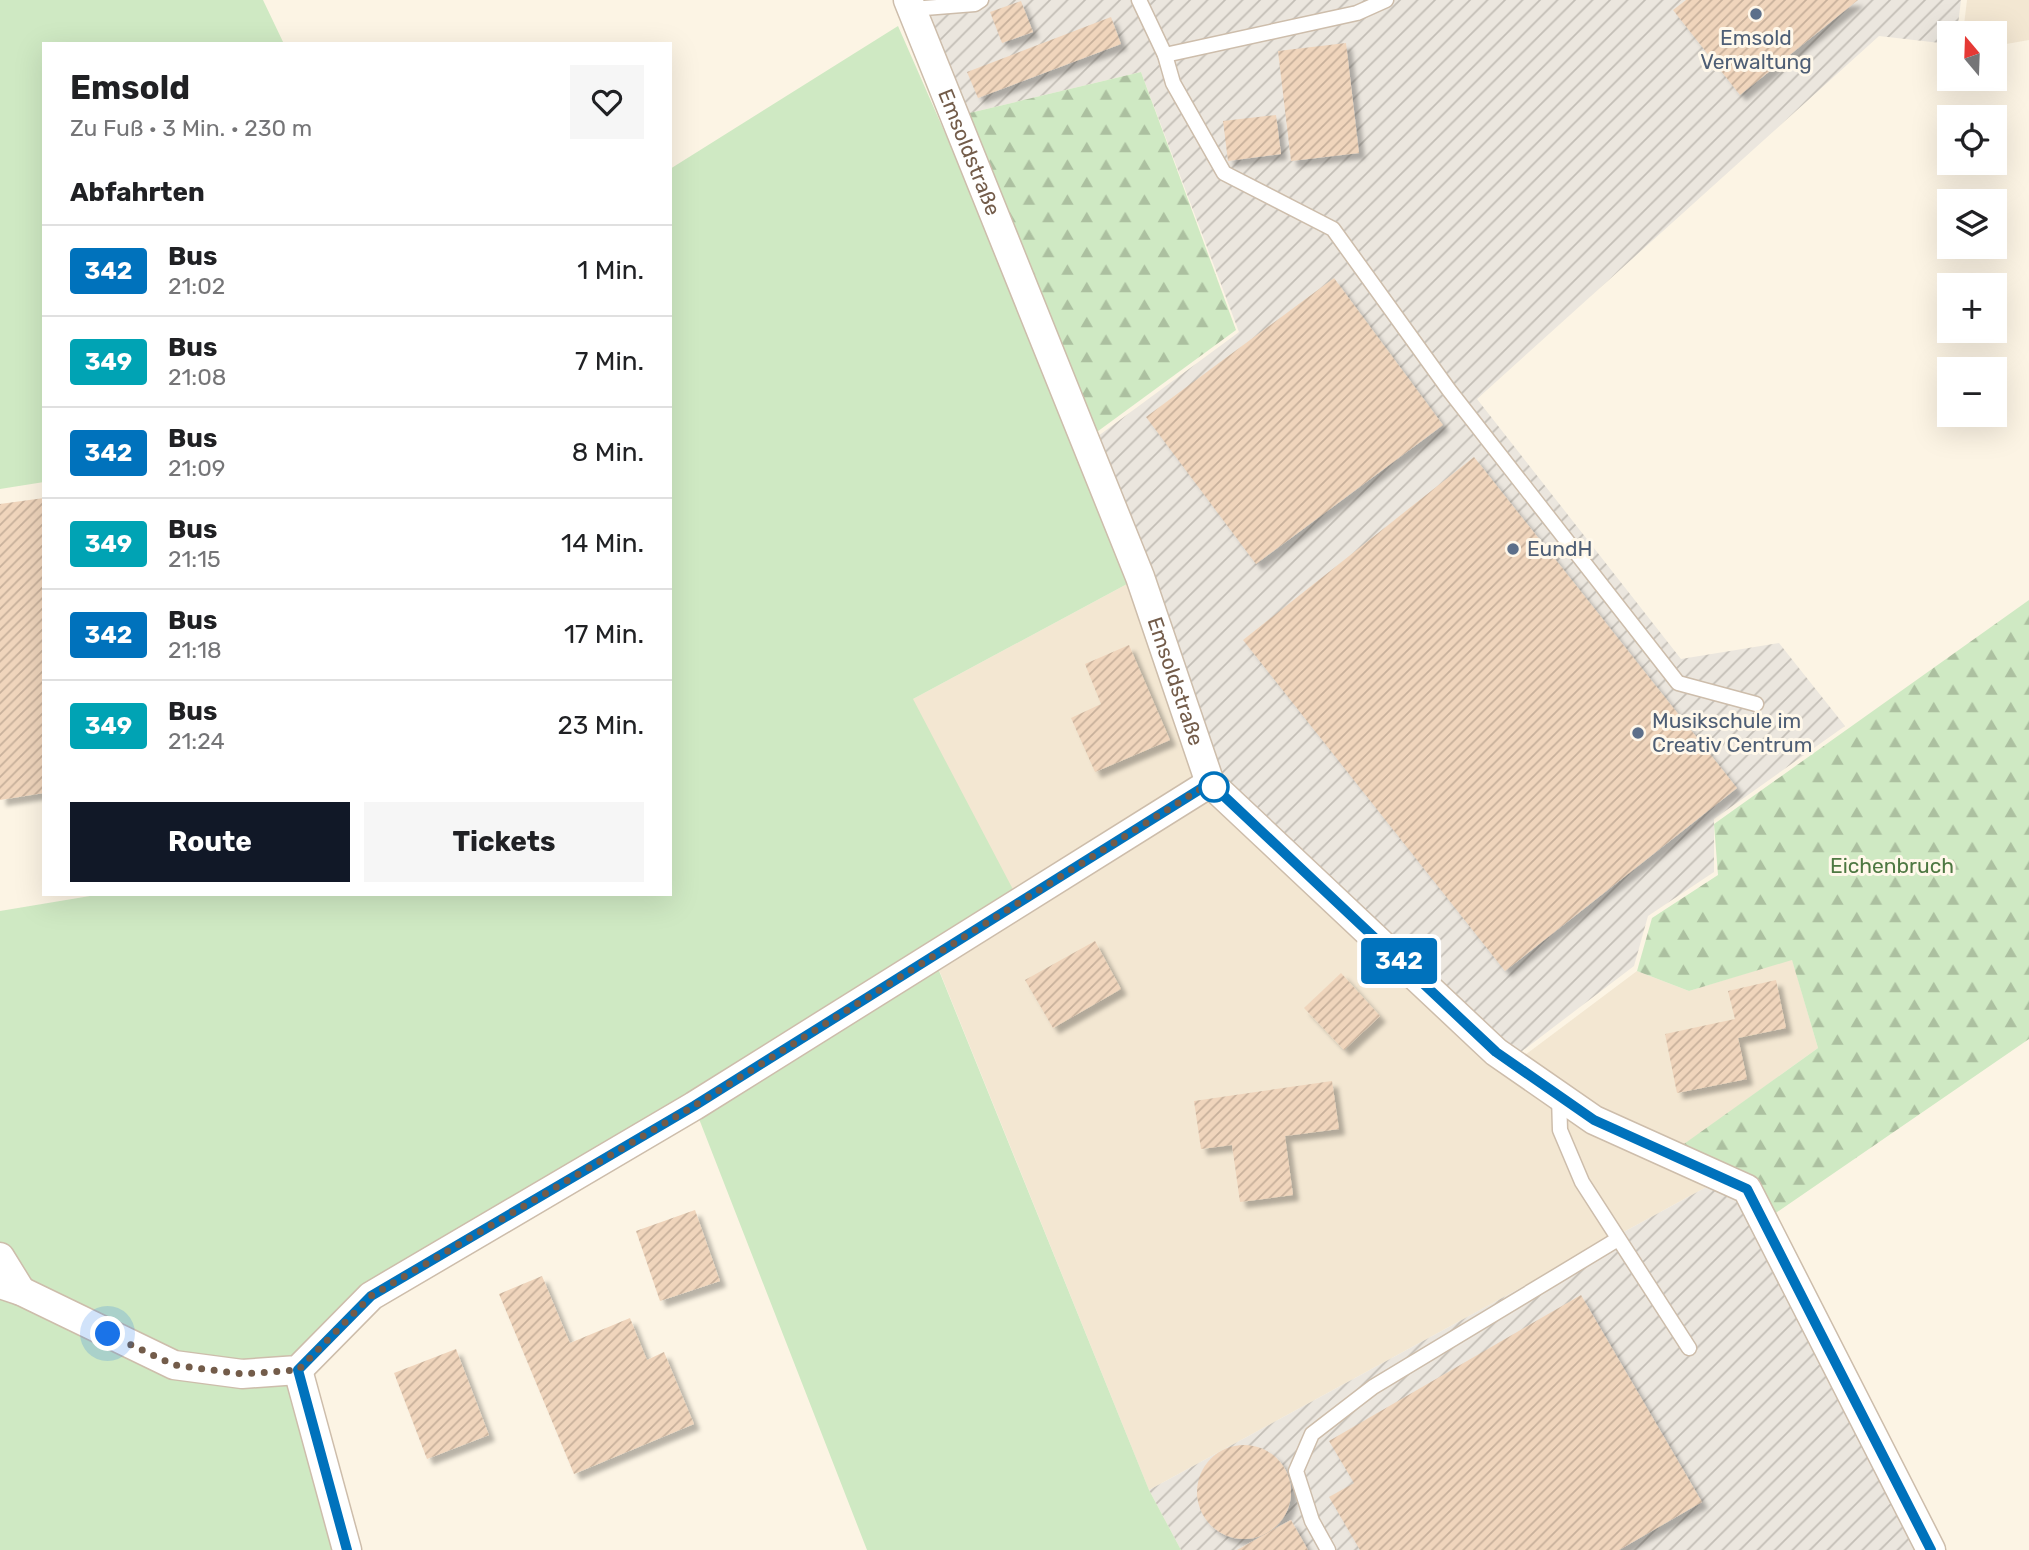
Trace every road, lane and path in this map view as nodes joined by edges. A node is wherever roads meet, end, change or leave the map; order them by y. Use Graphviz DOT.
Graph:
graph roads {
  1 [pos="981,0"];
  2 [pos="1139,0"];
  3 [pos="1386,0"];
  4 [pos="910,5"];
  5 [pos="1164,55"];
  6 [pos="1756,704"];
  7 [pos="1210,783"];
  8 [pos="1559,1096"];
  9 [pos="1618,1239"];
  10 [pos="0,1256"];
  11 [pos="11,1288"];
  12 [pos="1689,1348"];
  13 [pos="298,1370"];
  14 [pos="347,1550"];
  15 [pos="1328,1550"];
  16 [pos="1931,1550"];
  1 -- 4 [label="lane"];
  2 -- 5 [label="lane"];
  3 -- 5 [label="lane"];
  4 -- 7 [label="street, Emsoldstraße"];
  5 -- 6 [label="lane"];
  7 -- 8 [label="street, Emsoldstraße"];
  7 -- 13 [label="street"];
  8 -- 9 [label="lane"];
  8 -- 16 [label="street, Emsoldstraße"];
  9 -- 12 [label="lane"];
  9 -- 15 [label="lane"];
  10 -- 11 [label="street"];
  11 -- 13 [label="street"];
  13 -- 14 [label="street"];
}
